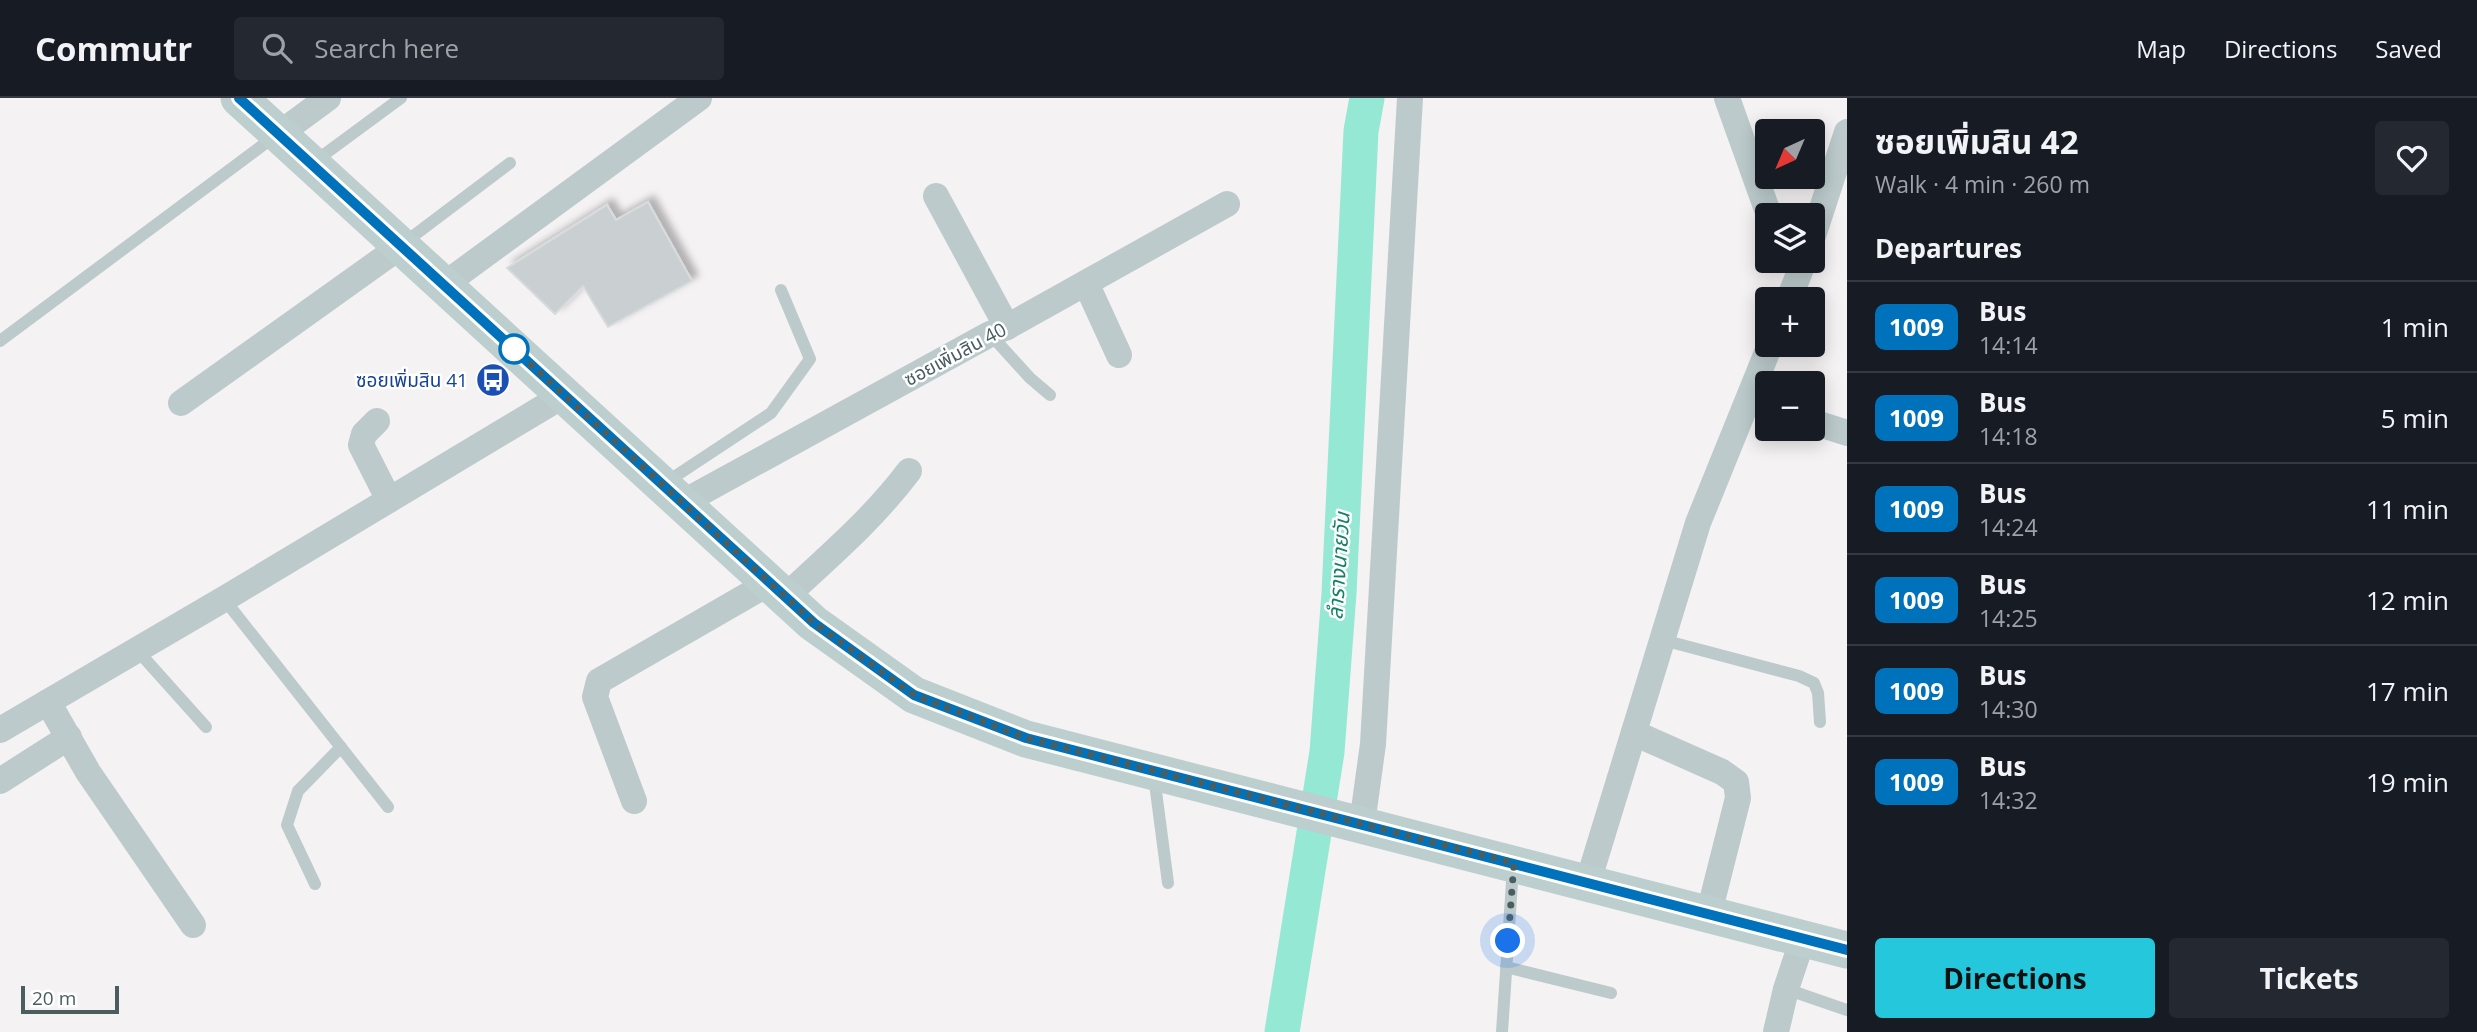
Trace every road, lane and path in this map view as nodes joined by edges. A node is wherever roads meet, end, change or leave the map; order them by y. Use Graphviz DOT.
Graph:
graph roads {
  1 [pos="239,98"];
  2 [pos="328,98"];
  3 [pos="401,98"];
  4 [pos="699,98"];
  5 [pos="1410,98"];
  6 [pos="1727,98"];
  7 [pos="1847,132"];
  8 [pos="279,134"];
  9 [pos="311,163"];
  10 [pos="510,163"];
  11 [pos="936,196"];
  12 [pos="1765,203"];
  13 [pos="1824,203"];
  14 [pos="1227,204"];
  15 [pos="401,246"];
  16 [pos="1086,283"];
  17 [pos="445,285"];
  18 [pos="780,290"];
  19 [pos="998,330"];
  20 [pos="0,341"];
  21 [pos="1119,355"];
  22 [pos="564,395"];
  23 [pos="1050,396"];
  24 [pos="181,403"];
  25 [pos="1755,408"];
  26 [pos="377,421"];
  27 [pos="1825,426"];
  28 [pos="1847,433"];
  29 [pos="909,471"];
  30 [pos="672,494"];
  31 [pos="389,500"];
  32 [pos="777,590"];
  33 [pos="224,599"];
  34 [pos="1662,640"];
  35 [pos="137,650"];
  36 [pos="48,702"];
  37 [pos="1820,722"];
  38 [pos="206,727"];
  39 [pos="0,730"];
  40 [pos="1634,733"];
  41 [pos="69,737"];
  42 [pos="341,747"];
  43 [pos="1154,772"];
  44 [pos="0,781"];
  45 [pos="634,801"];
  46 [pos="388,807"];
  47 [pos="1333,817"];
  48 [pos="1514,863"];
  49 [pos="1588,882"];
  50 [pos="1168,883"];
  51 [pos="315,884"];
  52 [pos="1709,914"];
  53 [pos="193,925"];
  54 [pos="1803,938"];
  55 [pos="1847,950"];
  56 [pos="1506,967"];
  57 [pos="1786,989"];
  58 [pos="1611,993"];
  59 [pos="1847,1010"];
  60 [pos="1502,1032"];
  61 [pos="1776,1032"];
  1 -- 8 [label="street"];
  2 -- 8 [label="street"];
  3 -- 9 [label="lane"];
  4 -- 17 [label="street"];
  5 -- 47 [label="street"];
  6 -- 12 [label="street"];
  7 -- 13 [label="street"];
  8 -- 9 [label="street"];
  8 -- 20 [label="lane"];
  9 -- 15 [label="street"];
  10 -- 15 [label="lane"];
  11 -- 19 [label="street"];
  14 -- 16 [label="street, ซอยเพิ่มสิน 40"];
  15 -- 17 [label="street"];
  15 -- 24 [label="street"];
  16 -- 19 [label="street, ซอยเพิ่มสิน 40"];
  16 -- 21 [label="street"];
  17 -- 22 [label="street"];
  18 -- 30 [label="lane"];
  19 -- 23 [label="lane"];
  19 -- 30 [label="street, ซอยเพิ่มสิน 40"];
  22 -- 30 [label="street"];
  22 -- 31 [label="street"];
  25 -- 34 [label="street"];
  26 -- 31 [label="street"];
  27 -- 28 [label="street"];
  29 -- 32 [label="street"];
  30 -- 32 [label="street"];
  31 -- 33 [label="street"];
  32 -- 43 [label="street"];
  32 -- 45 [label="street"];
  33 -- 35 [label="street"];
  33 -- 42 [label="lane"];
  34 -- 37 [label="lane"];
  34 -- 40 [label="street"];
  35 -- 36 [label="street"];
  35 -- 38 [label="lane"];
  36 -- 39 [label="street"];
  36 -- 41 [label="street"];
  40 -- 49 [label="street"];
  40 -- 52 [label="street"];
  41 -- 44 [label="street"];
  41 -- 53 [label="street"];
  42 -- 46 [label="lane"];
  42 -- 51 [label="lane"];
  43 -- 47 [label="street"];
  43 -- 50 [label="lane"];
  47 -- 48 [label="street"];
  48 -- 49 [label="street"];
  48 -- 56 [label="lane"];
  49 -- 52 [label="street"];
  52 -- 54 [label="street"];
  54 -- 55 [label="street"];
  54 -- 57 [label="street"];
  56 -- 58 [label="lane"];
  56 -- 60 [label="lane"];
  57 -- 59 [label="lane"];
  57 -- 61 [label="street"];
}
